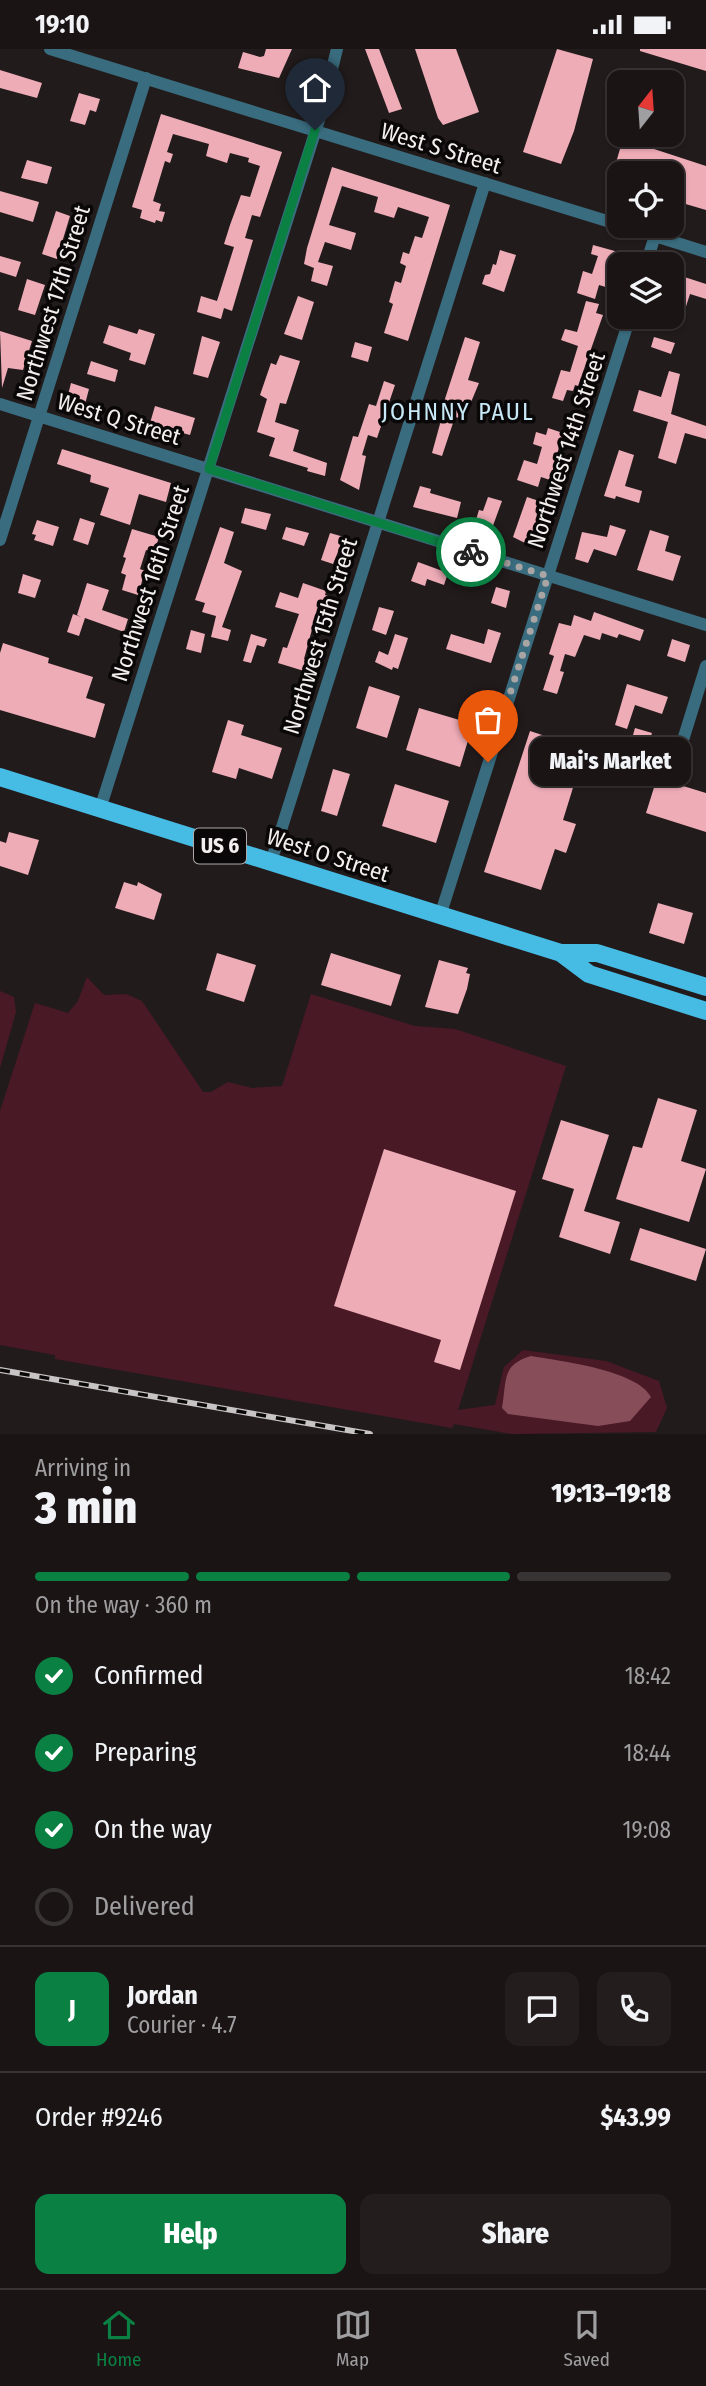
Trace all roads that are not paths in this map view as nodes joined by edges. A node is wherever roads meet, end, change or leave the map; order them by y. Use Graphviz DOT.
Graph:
graph roads {
  1 [pos="50,49"];
  2 [pos="337,49"];
  3 [pos="146,78"];
  4 [pos="315,130"];
  5 [pos="485,183"];
  6 [pos="607,221"];
  7 [pos="662,238"];
  8 [pos="706,251"];
  9 [pos="626,329"];
  10 [pos="0,404"];
  11 [pos="39,416"];
  12 [pos="209,469"];
  13 [pos="377,522"];
  14 [pos="0,540"];
  15 [pos="548,576"];
  16 [pos="706,625"];
  17 [pos="706,666"];
  18 [pos="674,769"];
  19 [pos="0,777"];
  20 [pos="100,809"];
  21 [pos="271,862"];
  22 [pos="440,916"];
  23 [pos="561,953"];
  24 [pos="706,987"];
  25 [pos="706,1011"];
  1 -- 3 [label="street, West S Street"];
  2 -- 4 [label="street, Northwest 16th Street"];
  3 -- 4 [label="street, West S Street"];
  3 -- 11 [label="street, Northwest 17th Street"];
  4 -- 5 [label="street, West S Street"];
  4 -- 12 [label="street, Northwest 16th Street"];
  5 -- 6 [label="street, West S Street"];
  5 -- 13 [label="street, Northwest 15th Street"];
  7 -- 8 [label="street, West S Street"];
  9 -- 15 [label="street, Northwest 14th Street"];
  10 -- 11 [label="street, West Q Street"];
  11 -- 12 [label="street, West Q Street"];
  11 -- 14 [label="street, Northwest 17th Street"];
  12 -- 13 [label="street, West Q Street"];
  12 -- 20 [label="street, Northwest 16th Street"];
  13 -- 15 [label="street, West Q Street"];
  13 -- 21 [label="street, Northwest 15th Street"];
  15 -- 16 [label="street, West Q Street"];
  15 -- 22 [label="street, Northwest 14th Street"];
  17 -- 18 [label="street"];
  19 -- 20 [label="main road, West O Street / US 6"];
  20 -- 21 [label="main road, West O Street / US 6"];
  21 -- 22 [label="main road, West O Street / US 6"];
  22 -- 23 [label="main road, West O Street / US 6"];
  23 -- 24 [label="main road, West O Street / US 6"];
  23 -- 25 [label="main road, West O Street / US 6"];
}
